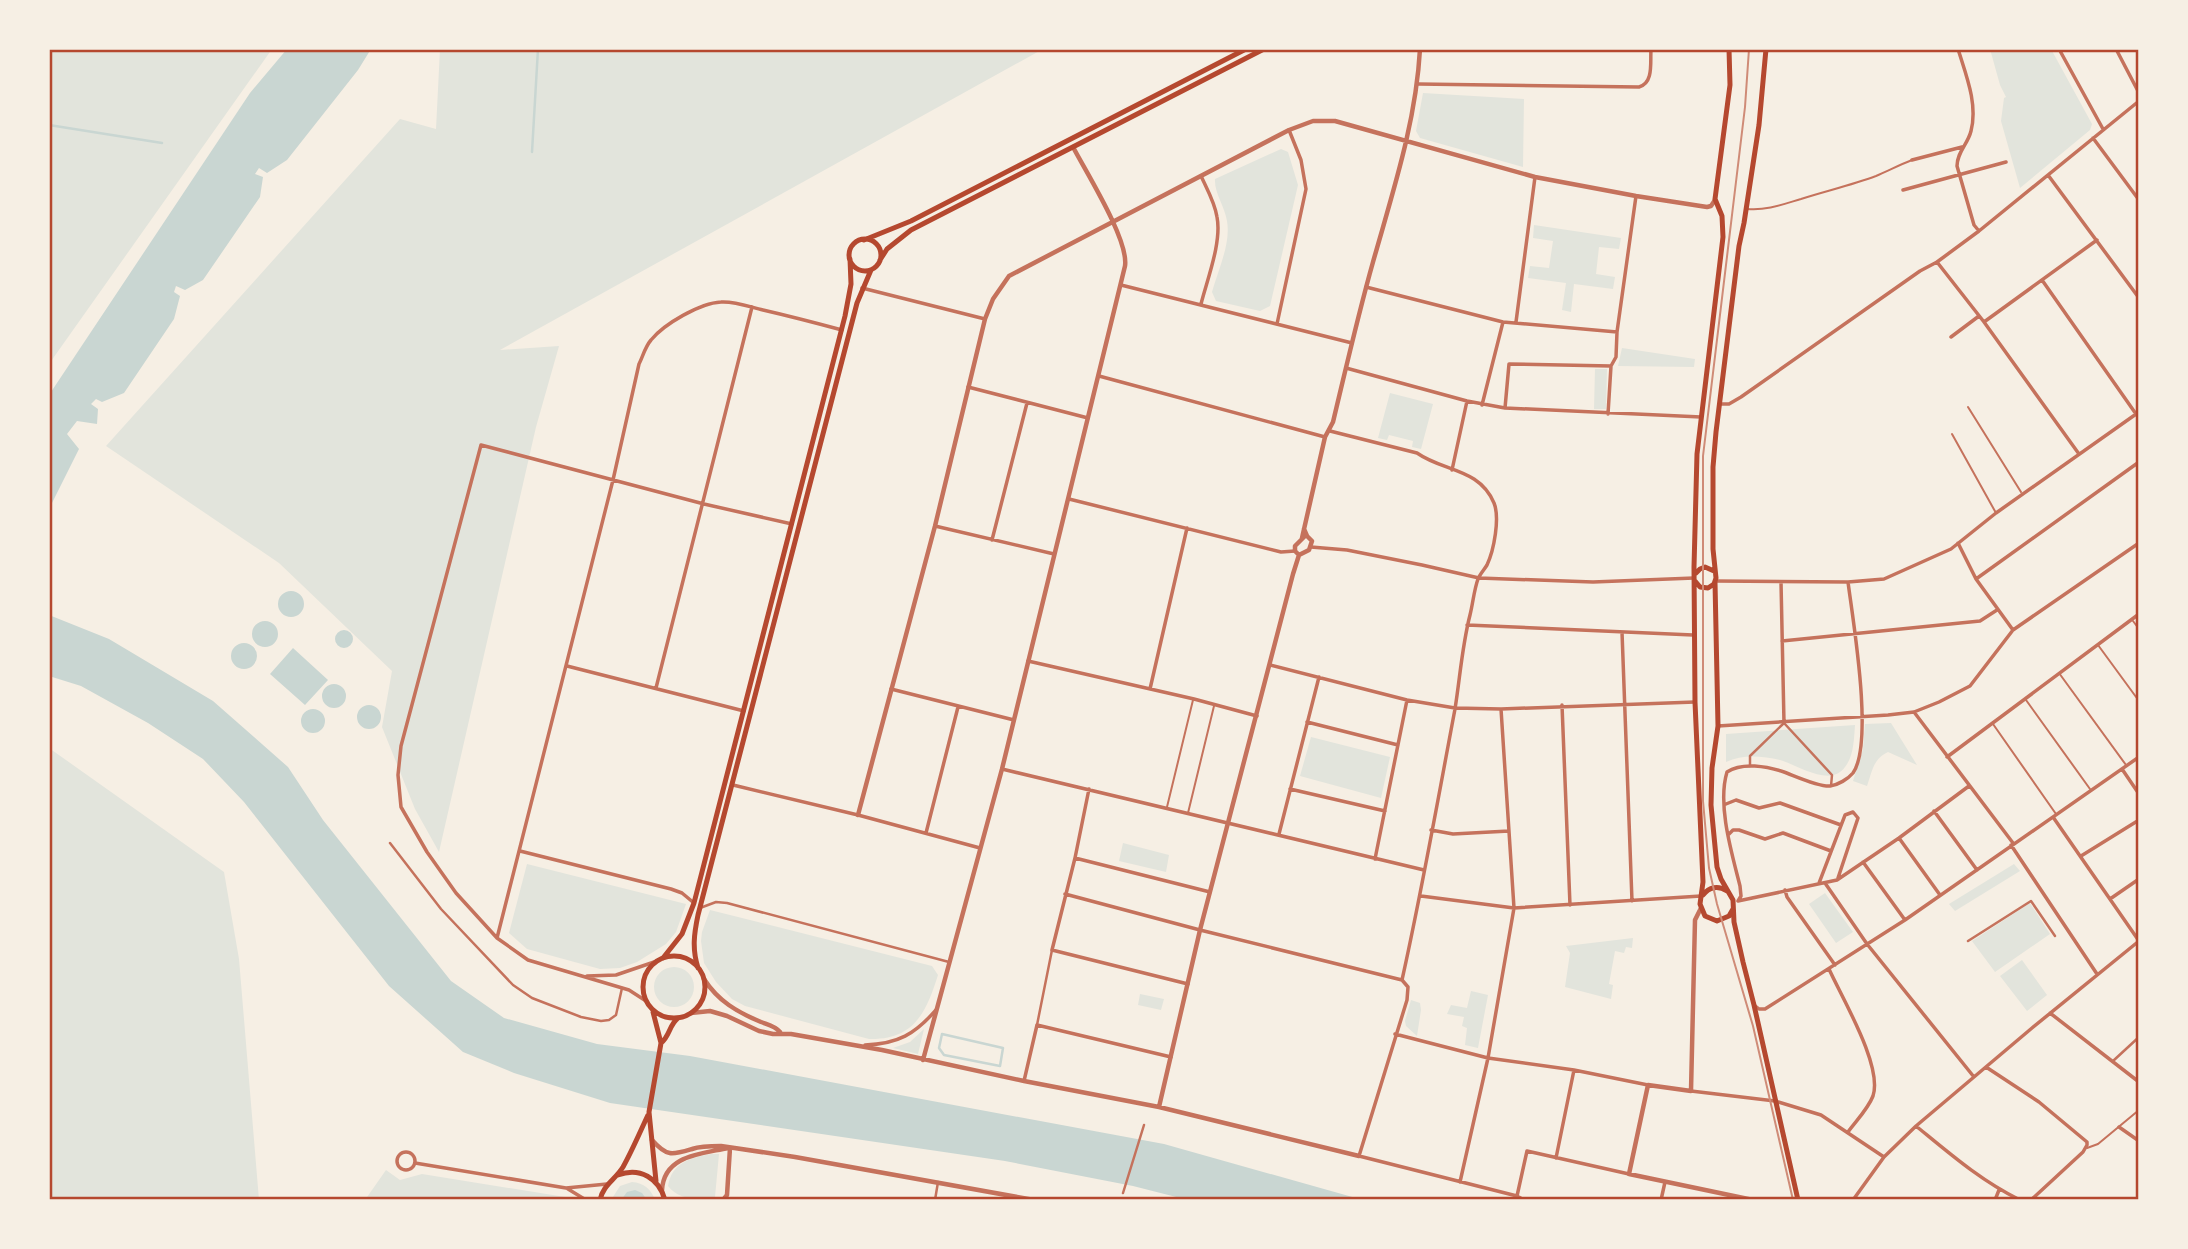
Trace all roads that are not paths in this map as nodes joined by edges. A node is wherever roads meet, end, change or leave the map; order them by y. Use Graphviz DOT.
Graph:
graph roads {
  1 [pos="1247,49"];
  2 [pos="1264,49"];
  3 [pos="1420,49"];
  4 [pos="1651,49"];
  5 [pos="1729,49"];
  6 [pos="1766,49"];
  7 [pos="1958,49"];
  8 [pos="2059,49"];
  9 [pos="2116,49"];
  10 [pos="1418,84"];
  11 [pos="2139,93"];
  12 [pos="2139,101"];
  13 [pos="1289,130"];
  14 [pos="2103,130"];
  15 [pos="2093,138"];
  16 [pos="1407,142"];
  17 [pos="1073,147"];
  18 [pos="1962,147"];
  19 [pos="1912,160"];
  20 [pos="2006,162"];
  21 [pos="2048,174"];
  22 [pos="1959,175"];
  23 [pos="1202,176"];
  24 [pos="1535,177"];
  25 [pos="1903,190"];
  26 [pos="1636,196"];
  27 [pos="1715,199"];
  28 [pos="2139,200"];
  29 [pos="1746,209"];
  30 [pos="1113,223"];
  31 [pos="1979,231"];
  32 [pos="864,240"];
  33 [pos="2097,240"];
  34 [pos="850,259"];
  35 [pos="880,260"];
  36 [pos="1937,262"];
  37 [pos="871,270"];
  38 [pos="2042,280"];
  39 [pos="1121,285"];
  40 [pos="1366,287"];
  41 [pos="862,288"];
  42 [pos="2139,298"];
  43 [pos="1200,304"];
  44 [pos="752,307"];
  45 [pos="1979,316"];
  46 [pos="985,319"];
  47 [pos="1503,322"];
  48 [pos="1516,322"];
  49 [pos="1984,323"];
  50 [pos="1277,324"];
  51 [pos="842,330"];
  52 [pos="1617,332"];
  53 [pos="1951,337"];
  54 [pos="1352,343"];
  55 [pos="1611,366"];
  56 [pos="1346,368"];
  57 [pos="1099,376"];
  58 [pos="968,387"];
  59 [pos="1467,401"];
  60 [pos="1027,403"];
  61 [pos="1719,404"];
  62 [pos="1482,405"];
  63 [pos="1968,407"];
  64 [pos="1505,408"];
  65 [pos="2138,413"];
  66 [pos="1608,414"];
  67 [pos="1701,417"];
  68 [pos="1089,418"];
  69 [pos="1330,431"];
  70 [pos="1952,434"];
  71 [pos="1325,437"];
  72 [pos="2079,454"];
  73 [pos="2139,462"];
  74 [pos="1452,470"];
  75 [pos="613,481"];
  76 [pos="2023,495"];
  77 [pos="1069,499"];
  78 [pos="704,504"];
  79 [pos="1996,513"];
  80 [pos="792,524"];
  81 [pos="935,526"];
  82 [pos="1188,528"];
  83 [pos="1304,537"];
  84 [pos="992,540"];
  85 [pos="1958,543"];
  86 [pos="2139,543"];
  87 [pos="1311,547"];
  88 [pos="1297,553"];
  89 [pos="1054,554"];
  90 [pos="1695,578"];
  91 [pos="1479,579"];
  92 [pos="1715,579"];
  93 [pos="1976,579"];
  94 [pos="1781,582"];
  95 [pos="1849,582"];
  96 [pos="1997,610"];
  97 [pos="2139,614"];
  98 [pos="2132,619"];
  99 [pos="1467,625"];
  100 [pos="2139,629"];
  101 [pos="2013,630"];
  102 [pos="1622,632"];
  103 [pos="1855,633"];
  104 [pos="1693,635"];
  105 [pos="1782,641"];
  106 [pos="2098,645"];
  107 [pos="1028,661"];
  108 [pos="1270,665"];
  109 [pos="567,666"];
  110 [pos="2059,673"];
  111 [pos="1319,677"];
  112 [pos="656,688"];
  113 [pos="891,689"];
  114 [pos="1150,689"];
  115 [pos="1194,699"];
  116 [pos="2025,699"];
  117 [pos="1407,700"];
  118 [pos="2139,701"];
  119 [pos="1695,702"];
  120 [pos="1624,703"];
  121 [pos="1214,705"];
  122 [pos="1562,705"];
  123 [pos="958,707"];
  124 [pos="1455,708"];
  125 [pos="1501,709"];
  126 [pos="744,711"];
  127 [pos="1914,712"];
  128 [pos="1257,716"];
  129 [pos="1863,716"];
  130 [pos="1014,720"];
  131 [pos="1307,722"];
  132 [pos="1784,723"];
  133 [pos="1992,723"];
  134 [pos="1718,726"];
  135 [pos="1398,745"];
  136 [pos="1947,757"];
  137 [pos="2139,757"];
  138 [pos="1750,766"];
  139 [pos="2127,766"];
  140 [pos="1002,769"];
  141 [pos="2122,769"];
  142 [pos="733,785"];
  143 [pos="1831,786"];
  144 [pos="1969,786"];
  145 [pos="1089,789"];
  146 [pos="1290,789"];
  147 [pos="2091,790"];
  148 [pos="2139,794"];
  149 [pos="1725,805"];
  150 [pos="1167,807"];
  151 [pos="1385,811"];
  152 [pos="1934,811"];
  153 [pos="1188,813"];
  154 [pos="858,815"];
  155 [pos="2055,816"];
  156 [pos="2139,820"];
  157 [pos="1228,823"];
  158 [pos="1841,825"];
  159 [pos="1431,830"];
  160 [pos="1509,831"];
  161 [pos="926,833"];
  162 [pos="1729,834"];
  163 [pos="1279,835"];
  164 [pos="1899,838"];
  165 [pos="390,843"];
  166 [pos="2012,844"];
  167 [pos="980,848"];
  168 [pos="520,851"];
  169 [pos="1831,851"];
  170 [pos="2081,856"];
  171 [pos="1075,858"];
  172 [pos="1375,859"];
  173 [pos="1863,862"];
  174 [pos="1424,870"];
  175 [pos="1977,870"];
  176 [pos="2139,879"];
  177 [pos="1837,880"];
  178 [pos="1819,883"];
  179 [pos="1825,883"];
  180 [pos="1785,890"];
  181 [pos="1210,892"];
  182 [pos="1729,892"];
  183 [pos="1065,894"];
  184 [pos="1703,895"];
  185 [pos="1940,895"];
  186 [pos="1421,896"];
  187 [pos="2110,899"];
  188 [pos="1632,901"];
  189 [pos="694,903"];
  190 [pos="1570,905"];
  191 [pos="1735,905"];
  192 [pos="700,908"];
  193 [pos="1514,908"];
  194 [pos="1701,908"];
  195 [pos="1905,920"];
  196 [pos="1200,930"];
  197 [pos="2055,936"];
  198 [pos="497,938"];
  199 [pos="1968,941"];
  200 [pos="2139,941"];
  201 [pos="1867,944"];
  202 [pos="1052,950"];
  203 [pos="660,960"];
  204 [pos="949,962"];
  205 [pos="1835,965"];
  206 [pos="698,968"];
  207 [pos="1829,969"];
  208 [pos="2098,975"];
  209 [pos="585,977"];
  210 [pos="704,979"];
  211 [pos="1402,980"];
  212 [pos="1188,984"];
  213 [pos="622,988"];
  214 [pos="648,1004"];
  215 [pos="1754,1004"];
  216 [pos="937,1008"];
  217 [pos="691,1013"];
  218 [pos="2050,1013"];
  219 [pos="679,1018"];
  220 [pos="1037,1025"];
  221 [pos="781,1033"];
  222 [pos="1395,1034"];
  223 [pos="2139,1037"];
  224 [pos="661,1043"];
  225 [pos="859,1046"];
  226 [pos="1171,1058"];
  227 [pos="1489,1058"];
  228 [pos="923,1060"];
  229 [pos="2112,1061"];
  230 [pos="1986,1067"];
  231 [pos="1574,1070"];
  232 [pos="1974,1077"];
  233 [pos="1024,1081"];
  234 [pos="2139,1082"];
  235 [pos="1648,1085"];
  236 [pos="1691,1091"];
  237 [pos="1775,1101"];
  238 [pos="1158,1107"];
  239 [pos="2139,1110"];
  240 [pos="649,1112"];
  241 [pos="1144,1125"];
  242 [pos="1916,1126"];
  243 [pos="2119,1127"];
  244 [pos="1849,1132"];
  245 [pos="652,1140"];
  246 [pos="2139,1141"];
  247 [pos="2087,1147"];
  248 [pos="730,1148"];
  249 [pos="1360,1156"];
  250 [pos="796,1157"];
  251 [pos="1884,1157"];
  252 [pos="1556,1158"];
  253 [pos="415,1163"];
  254 [pos="795,1164"];
  255 [pos="1629,1174"];
  256 [pos="618,1175"];
  257 [pos="656,1181"];
  258 [pos="1665,1181"];
  259 [pos="938,1182"];
  260 [pos="1460,1182"];
  261 [pos="607,1184"];
  262 [pos="566,1188"];
  263 [pos="662,1190"];
  264 [pos="1999,1190"];
  265 [pos="1122,1193"];
  266 [pos="1517,1196"];
  267 [pos="727,1198"];
  268 [pos="586,1200"];
  269 [pos="600,1200"];
  270 [pos="666,1200"];
  271 [pos="935,1200"];
  272 [pos="1034,1200"];
  273 [pos="1045,1200"];
  274 [pos="1524,1200"];
  275 [pos="1661,1200"];
  276 [pos="1753,1200"];
  277 [pos="1798,1200"];
  278 [pos="1853,1200"];
  279 [pos="1995,1200"];
  280 [pos="2020,1200"];
  281 [pos="2031,1200"];
  1 -- 32 [label="main road"];
  2 -- 17 [label="main road"];
  3 -- 10 [label="street"];
  4 -- 10 [label="street"];
  5 -- 27 [label="main road"];
  6 -- 29 [label="main road"];
  7 -- 18 [label="street"];
  8 -- 14 [label="street"];
  9 -- 11 [label="street"];
  10 -- 16 [label="street"];
  12 -- 14 [label="street"];
  13 -- 16 [label="street"];
  13 -- 23 [label="street"];
  13 -- 50 [label="street"];
  14 -- 15 [label="street"];
  15 -- 21 [label="street"];
  15 -- 28 [label="street"];
  16 -- 24 [label="street"];
  16 -- 40 [label="street"];
  17 -- 30 [label="street"];
  17 -- 35 [label="main road"];
  18 -- 19 [label="street"];
  18 -- 22 [label="street"];
  19 -- 29 [label="lane"];
  20 -- 22 [label="street"];
  21 -- 31 [label="street"];
  21 -- 33 [label="street"];
  22 -- 25 [label="street"];
  22 -- 31 [label="street"];
  23 -- 30 [label="street"];
  23 -- 43 [label="street"];
  24 -- 26 [label="street"];
  24 -- 48 [label="street"];
  26 -- 27 [label="street"];
  26 -- 52 [label="street"];
  27 -- 67 [label="main road"];
  29 -- 61 [label="main road"];
  30 -- 39 [label="street"];
  30 -- 46 [label="street"];
  31 -- 36 [label="street"];
  32 -- 34 [label="main road"];
  32 -- 35 [label="main road"];
  33 -- 38 [label="street"];
  33 -- 42 [label="street"];
  34 -- 37 [label="main road"];
  34 -- 51 [label="main road"];
  35 -- 37 [label="main road"];
  36 -- 45 [label="street"];
  36 -- 61 [label="street"];
  37 -- 41 [label="main road"];
  38 -- 49 [label="street"];
  38 -- 65 [label="street"];
  39 -- 43 [label="street"];
  39 -- 57 [label="street"];
  40 -- 47 [label="street"];
  40 -- 54 [label="street"];
  41 -- 46 [label="street"];
  41 -- 142 [label="main road"];
  43 -- 50 [label="street"];
  44 -- 51 [label="street"];
  44 -- 75 [label="street"];
  44 -- 78 [label="street"];
  45 -- 49 [label="street"];
  45 -- 53 [label="street"];
  46 -- 58 [label="street"];
  47 -- 48 [label="street"];
  47 -- 62 [label="street"];
  48 -- 52 [label="street"];
  49 -- 72 [label="street"];
  50 -- 54 [label="street"];
  51 -- 80 [label="main road"];
  52 -- 55 [label="street"];
  54 -- 56 [label="street"];
  55 -- 64 [label="street"];
  55 -- 66 [label="street"];
  56 -- 59 [label="street"];
  56 -- 69 [label="street"];
  57 -- 68 [label="street"];
  57 -- 71 [label="street"];
  58 -- 60 [label="street"];
  58 -- 81 [label="street"];
  59 -- 62 [label="street"];
  59 -- 74 [label="street"];
  60 -- 68 [label="street"];
  60 -- 84 [label="street"];
  61 -- 92 [label="main road"];
  62 -- 64 [label="street"];
  63 -- 76 [label="lane"];
  64 -- 66 [label="street"];
  65 -- 72 [label="street"];
  66 -- 67 [label="street"];
  67 -- 90 [label="main road"];
  68 -- 77 [label="street"];
  69 -- 71 [label="street"];
  69 -- 74 [label="street"];
  70 -- 79 [label="lane"];
  71 -- 83 [label="street"];
  72 -- 76 [label="street"];
  73 -- 93 [label="street"];
  74 -- 91 [label="street"];
  75 -- 78 [label="street"];
  75 -- 109 [label="street"];
  75 -- 198 [label="street"];
  76 -- 79 [label="street"];
  77 -- 82 [label="street"];
  77 -- 89 [label="street"];
  78 -- 80 [label="street"];
  78 -- 112 [label="street"];
  79 -- 85 [label="street"];
  80 -- 126 [label="main road"];
  81 -- 84 [label="street"];
  81 -- 113 [label="street"];
  82 -- 88 [label="street"];
  82 -- 114 [label="street"];
  83 -- 87 [label="street"];
  83 -- 88 [label="street"];
  84 -- 89 [label="street"];
  85 -- 93 [label="street"];
  85 -- 95 [label="street"];
  86 -- 101 [label="street"];
  87 -- 88 [label="street"];
  87 -- 91 [label="street"];
  88 -- 108 [label="street"];
  89 -- 107 [label="street"];
  90 -- 91 [label="street"];
  90 -- 92 [label="main road"];
  90 -- 92 [label="main road"];
  90 -- 104 [label="main road"];
  91 -- 99 [label="street"];
  92 -- 94 [label="street"];
  92 -- 134 [label="main road"];
  93 -- 96 [label="street"];
  94 -- 95 [label="street"];
  94 -- 105 [label="street"];
  95 -- 103 [label="street"];
  96 -- 101 [label="street"];
  96 -- 103 [label="street"];
  97 -- 98 [label="street"];
  98 -- 100 [label="lane"];
  98 -- 106 [label="street"];
  99 -- 102 [label="street"];
  99 -- 124 [label="street"];
  101 -- 127 [label="street"];
  102 -- 104 [label="street"];
  102 -- 120 [label="street"];
  103 -- 105 [label="street"];
  103 -- 129 [label="street"];
  104 -- 119 [label="main road"];
  105 -- 132 [label="street"];
  106 -- 110 [label="street"];
  106 -- 118 [label="lane"];
  107 -- 114 [label="street"];
  107 -- 130 [label="street"];
  108 -- 111 [label="street"];
  108 -- 128 [label="street"];
  109 -- 112 [label="street"];
  109 -- 168 [label="street"];
  110 -- 116 [label="street"];
  110 -- 139 [label="lane"];
  111 -- 117 [label="street"];
  111 -- 131 [label="street"];
  112 -- 126 [label="street"];
  113 -- 123 [label="street"];
  113 -- 154 [label="street"];
  114 -- 115 [label="street"];
  115 -- 121 [label="street"];
  115 -- 150 [label="lane"];
  116 -- 133 [label="street"];
  116 -- 147 [label="lane"];
  117 -- 124 [label="street"];
  117 -- 135 [label="street"];
  119 -- 120 [label="street"];
  119 -- 184 [label="main road"];
  120 -- 122 [label="street"];
  120 -- 188 [label="street"];
  121 -- 128 [label="street"];
  121 -- 153 [label="lane"];
  122 -- 125 [label="street"];
  122 -- 190 [label="street"];
  123 -- 130 [label="street"];
  123 -- 161 [label="street"];
  124 -- 125 [label="street"];
  124 -- 159 [label="street"];
  125 -- 160 [label="street"];
  126 -- 189 [label="main road"];
  127 -- 129 [label="street"];
  127 -- 136 [label="street"];
  128 -- 157 [label="street"];
  129 -- 132 [label="street"];
  129 -- 143 [label="street"];
  130 -- 140 [label="street"];
  131 -- 135 [label="street"];
  131 -- 146 [label="street"];
  132 -- 134 [label="street"];
  132 -- 138 [label="street"];
  132 -- 143 [label="street"];
  133 -- 136 [label="street"];
  133 -- 155 [label="lane"];
  134 -- 182 [label="main road"];
  135 -- 151 [label="street"];
  136 -- 144 [label="street"];
  137 -- 139 [label="street"];
  138 -- 143 [label="street"];
  138 -- 149 [label="street"];
  139 -- 141 [label="street"];
  140 -- 145 [label="street"];
  140 -- 167 [label="street"];
  141 -- 147 [label="street"];
  141 -- 148 [label="street"];
  142 -- 154 [label="street"];
  142 -- 192 [label="main road"];
  144 -- 152 [label="street"];
  144 -- 166 [label="street"];
  145 -- 150 [label="street"];
  145 -- 171 [label="street"];
  146 -- 151 [label="street"];
  146 -- 163 [label="street"];
  147 -- 155 [label="street"];
  149 -- 158 [label="street"];
  149 -- 162 [label="street"];
  150 -- 153 [label="street"];
  151 -- 172 [label="street"];
  152 -- 164 [label="street"];
  152 -- 175 [label="street"];
  153 -- 157 [label="street"];
  154 -- 161 [label="street"];
  155 -- 166 [label="street"];
  155 -- 170 [label="street"];
  156 -- 170 [label="street"];
  157 -- 163 [label="street"];
  157 -- 181 [label="street"];
  158 -- 169 [label="street"];
  158 -- 177 [label="street"];
  159 -- 160 [label="street"];
  159 -- 174 [label="street"];
  160 -- 193 [label="street"];
  161 -- 167 [label="street"];
  162 -- 169 [label="street"];
  162 -- 191 [label="street"];
  163 -- 172 [label="street"];
  164 -- 173 [label="street"];
  164 -- 185 [label="street"];
  165 -- 213 [label="street"];
  166 -- 175 [label="street"];
  166 -- 208 [label="street"];
  167 -- 204 [label="street"];
  168 -- 189 [label="street"];
  168 -- 198 [label="street"];
  169 -- 178 [label="street"];
  170 -- 187 [label="street"];
  171 -- 181 [label="street"];
  171 -- 183 [label="street"];
  172 -- 174 [label="street"];
  173 -- 177 [label="street"];
  173 -- 195 [label="street"];
  174 -- 186 [label="street"];
  175 -- 185 [label="street"];
  176 -- 187 [label="street"];
  177 -- 179 [label="street"];
  178 -- 179 [label="street"];
  178 -- 180 [label="street"];
  179 -- 201 [label="street"];
  180 -- 191 [label="street"];
  180 -- 205 [label="street"];
  181 -- 196 [label="street"];
  182 -- 184 [label="main road"];
  182 -- 191 [label="main road"];
  183 -- 196 [label="street"];
  183 -- 202 [label="street"];
  184 -- 188 [label="street"];
  184 -- 194 [label="main road"];
  185 -- 195 [label="street"];
  186 -- 193 [label="street"];
  186 -- 211 [label="street"];
  187 -- 200 [label="street"];
  188 -- 190 [label="street"];
  189 -- 203 [label="main road"];
  190 -- 193 [label="street"];
  191 -- 194 [label="main road"];
  191 -- 215 [label="main road"];
  192 -- 204 [label="street"];
  192 -- 206 [label="main road"];
  193 -- 227 [label="street"];
  194 -- 236 [label="street"];
  195 -- 201 [label="street"];
  196 -- 211 [label="street"];
  196 -- 212 [label="street"];
  197 -- 199 [label="street"];
  198 -- 209 [label="street"];
  200 -- 208 [label="street"];
  201 -- 205 [label="street"];
  201 -- 232 [label="street"];
  202 -- 212 [label="street"];
  202 -- 220 [label="street"];
  203 -- 206 [label="main road"];
  203 -- 209 [label="street"];
  203 -- 214 [label="main road"];
  204 -- 216 [label="street"];
  205 -- 207 [label="street"];
  206 -- 210 [label="main road"];
  207 -- 215 [label="street"];
  207 -- 244 [label="street"];
  208 -- 218 [label="street"];
  209 -- 213 [label="street"];
  210 -- 217 [label="main road"];
  210 -- 221 [label="street"];
  211 -- 222 [label="street"];
  212 -- 226 [label="street"];
  213 -- 214 [label="street"];
  214 -- 219 [label="main road"];
  214 -- 224 [label="main road"];
  215 -- 237 [label="main road"];
  216 -- 225 [label="street"];
  216 -- 228 [label="street"];
  217 -- 219 [label="main road"];
  217 -- 221 [label="street"];
  218 -- 229 [label="street"];
  218 -- 230 [label="street"];
  219 -- 224 [label="main road"];
  220 -- 226 [label="street"];
  220 -- 233 [label="street"];
  221 -- 225 [label="street"];
  222 -- 227 [label="street"];
  222 -- 249 [label="street"];
  223 -- 229 [label="street"];
  224 -- 240 [label="main road"];
  225 -- 228 [label="street"];
  226 -- 238 [label="street"];
  227 -- 231 [label="street"];
  227 -- 260 [label="street"];
  228 -- 233 [label="street"];
  229 -- 234 [label="street"];
  230 -- 232 [label="street"];
  230 -- 247 [label="street"];
  231 -- 235 [label="street"];
  231 -- 252 [label="street"];
  232 -- 242 [label="street"];
  233 -- 238 [label="street"];
  235 -- 236 [label="street"];
  235 -- 255 [label="street"];
  236 -- 237 [label="street"];
  237 -- 244 [label="street"];
  237 -- 277 [label="main road"];
  238 -- 249 [label="street"];
  239 -- 243 [label="lane"];
  240 -- 245 [label="main road"];
  240 -- 256 [label="main road"];
  241 -- 265 [label="street"];
  242 -- 251 [label="street"];
  242 -- 264 [label="street"];
  243 -- 246 [label="street"];
  243 -- 247 [label="lane"];
  244 -- 251 [label="street"];
  245 -- 248 [label="street"];
  245 -- 257 [label="main road"];
  247 -- 281 [label="street"];
  248 -- 250 [label="street"];
  248 -- 263 [label="street"];
  248 -- 267 [label="street"];
  249 -- 260 [label="street"];
  250 -- 254 [label="street"];
  250 -- 259 [label="street"];
  251 -- 278 [label="street"];
  252 -- 255 [label="street"];
  252 -- 266 [label="street"];
  253 -- 253 [label="street"];
  253 -- 262 [label="street"];
  255 -- 258 [label="street"];
  256 -- 257 [label="main road"];
  256 -- 261 [label="main road"];
  257 -- 263 [label="main road"];
  258 -- 275 [label="street"];
  258 -- 276 [label="street"];
  259 -- 271 [label="street"];
  259 -- 272 [label="street"];
  260 -- 266 [label="street"];
  261 -- 262 [label="street"];
  261 -- 269 [label="main road"];
  262 -- 268 [label="street"];
  263 -- 270 [label="main road"];
  264 -- 279 [label="street"];
  264 -- 280 [label="street"];
  266 -- 274 [label="street"];
  272 -- 273 [label="street"];
}
